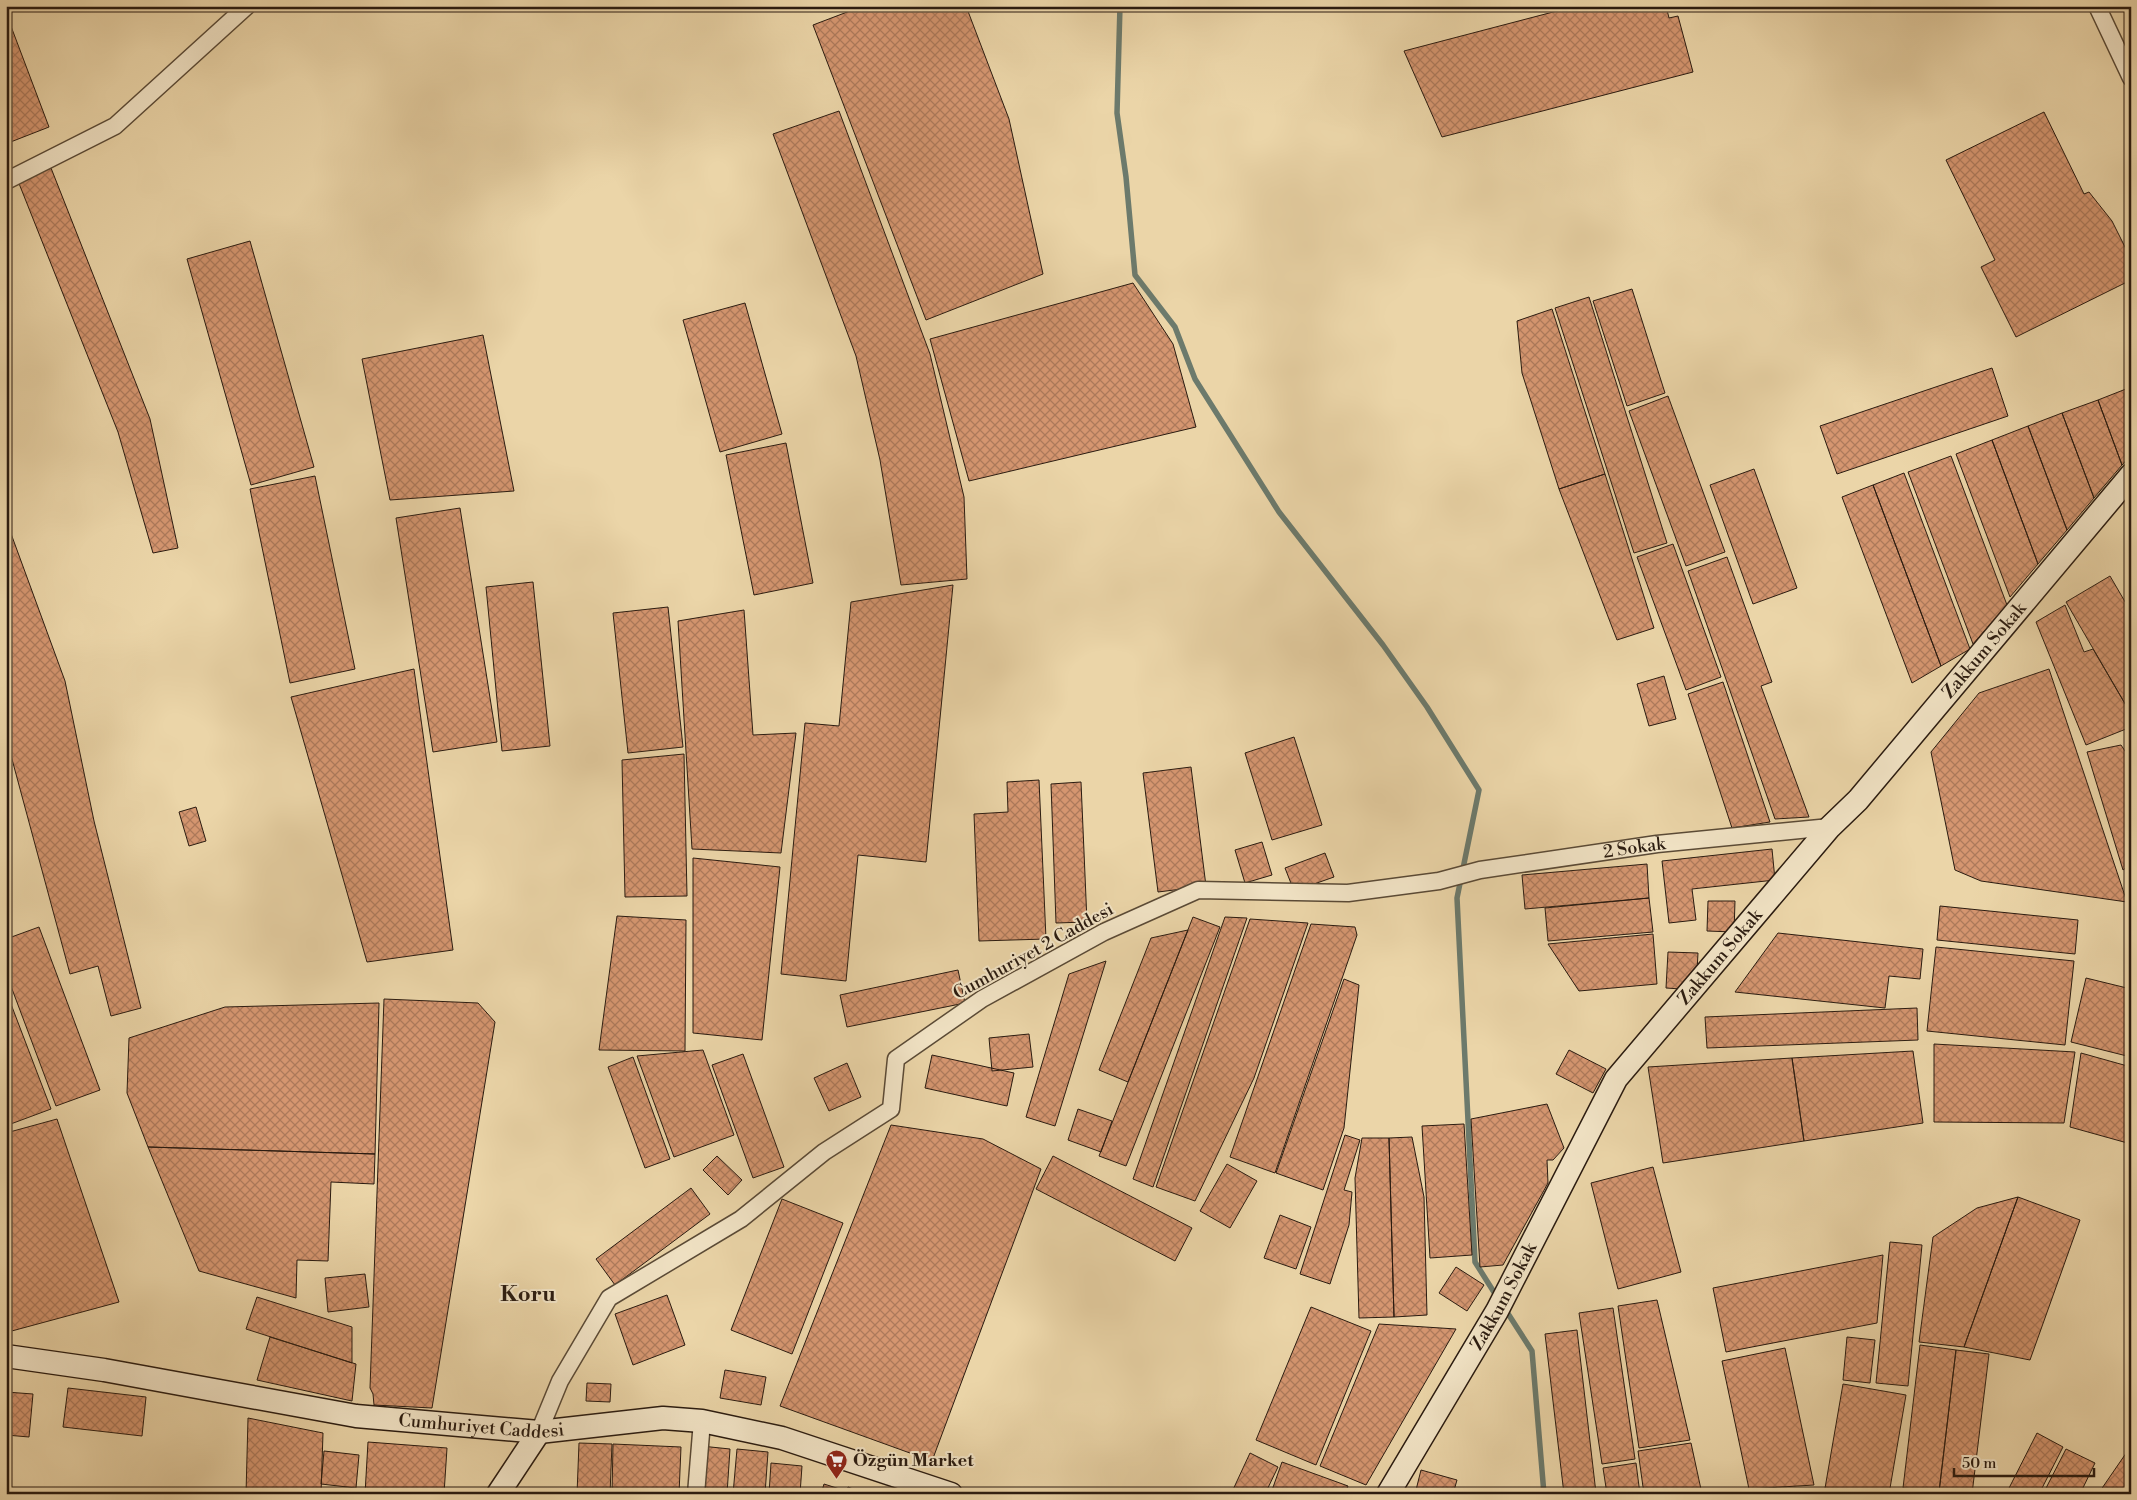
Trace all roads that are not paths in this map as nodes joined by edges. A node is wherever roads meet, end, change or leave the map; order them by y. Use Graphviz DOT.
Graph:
graph roads {
  1 [pos="247,6"];
  2 [pos="2097,6"];
  3 [pos="2131,78"];
  4 [pos="6,181"];
  5 [pos="2131,474"];
  6 [pos="1830,827"];
  7 [pos="1439,881"];
  8 [pos="6,1356"];
  9 [pos="702,1421"];
  10 [pos="539,1432"];
  11 [pos="498,1494"];
  12 [pos="696,1494"];
  13 [pos="950,1494"];
  14 [pos="1388,1494"];
  1 -- 4 [label="street"];
  2 -- 3 [label="street"];
  5 -- 6 [label="street, Zakkum Sokak"];
  6 -- 7 [label="street, 2 Sokak"];
  6 -- 14 [label="street, Zakkum Sokak"];
  7 -- 10 [label="street, Cumhuriyet 2 Caddesi"];
  8 -- 10 [label="street, Cumhuriyet Caddesi"];
  9 -- 10 [label="street, Cumhuriyet Caddesi"];
  9 -- 12 [label="street"];
  9 -- 13 [label="street, Cumhuriyet Caddesi"];
  10 -- 11 [label="street"];
}
